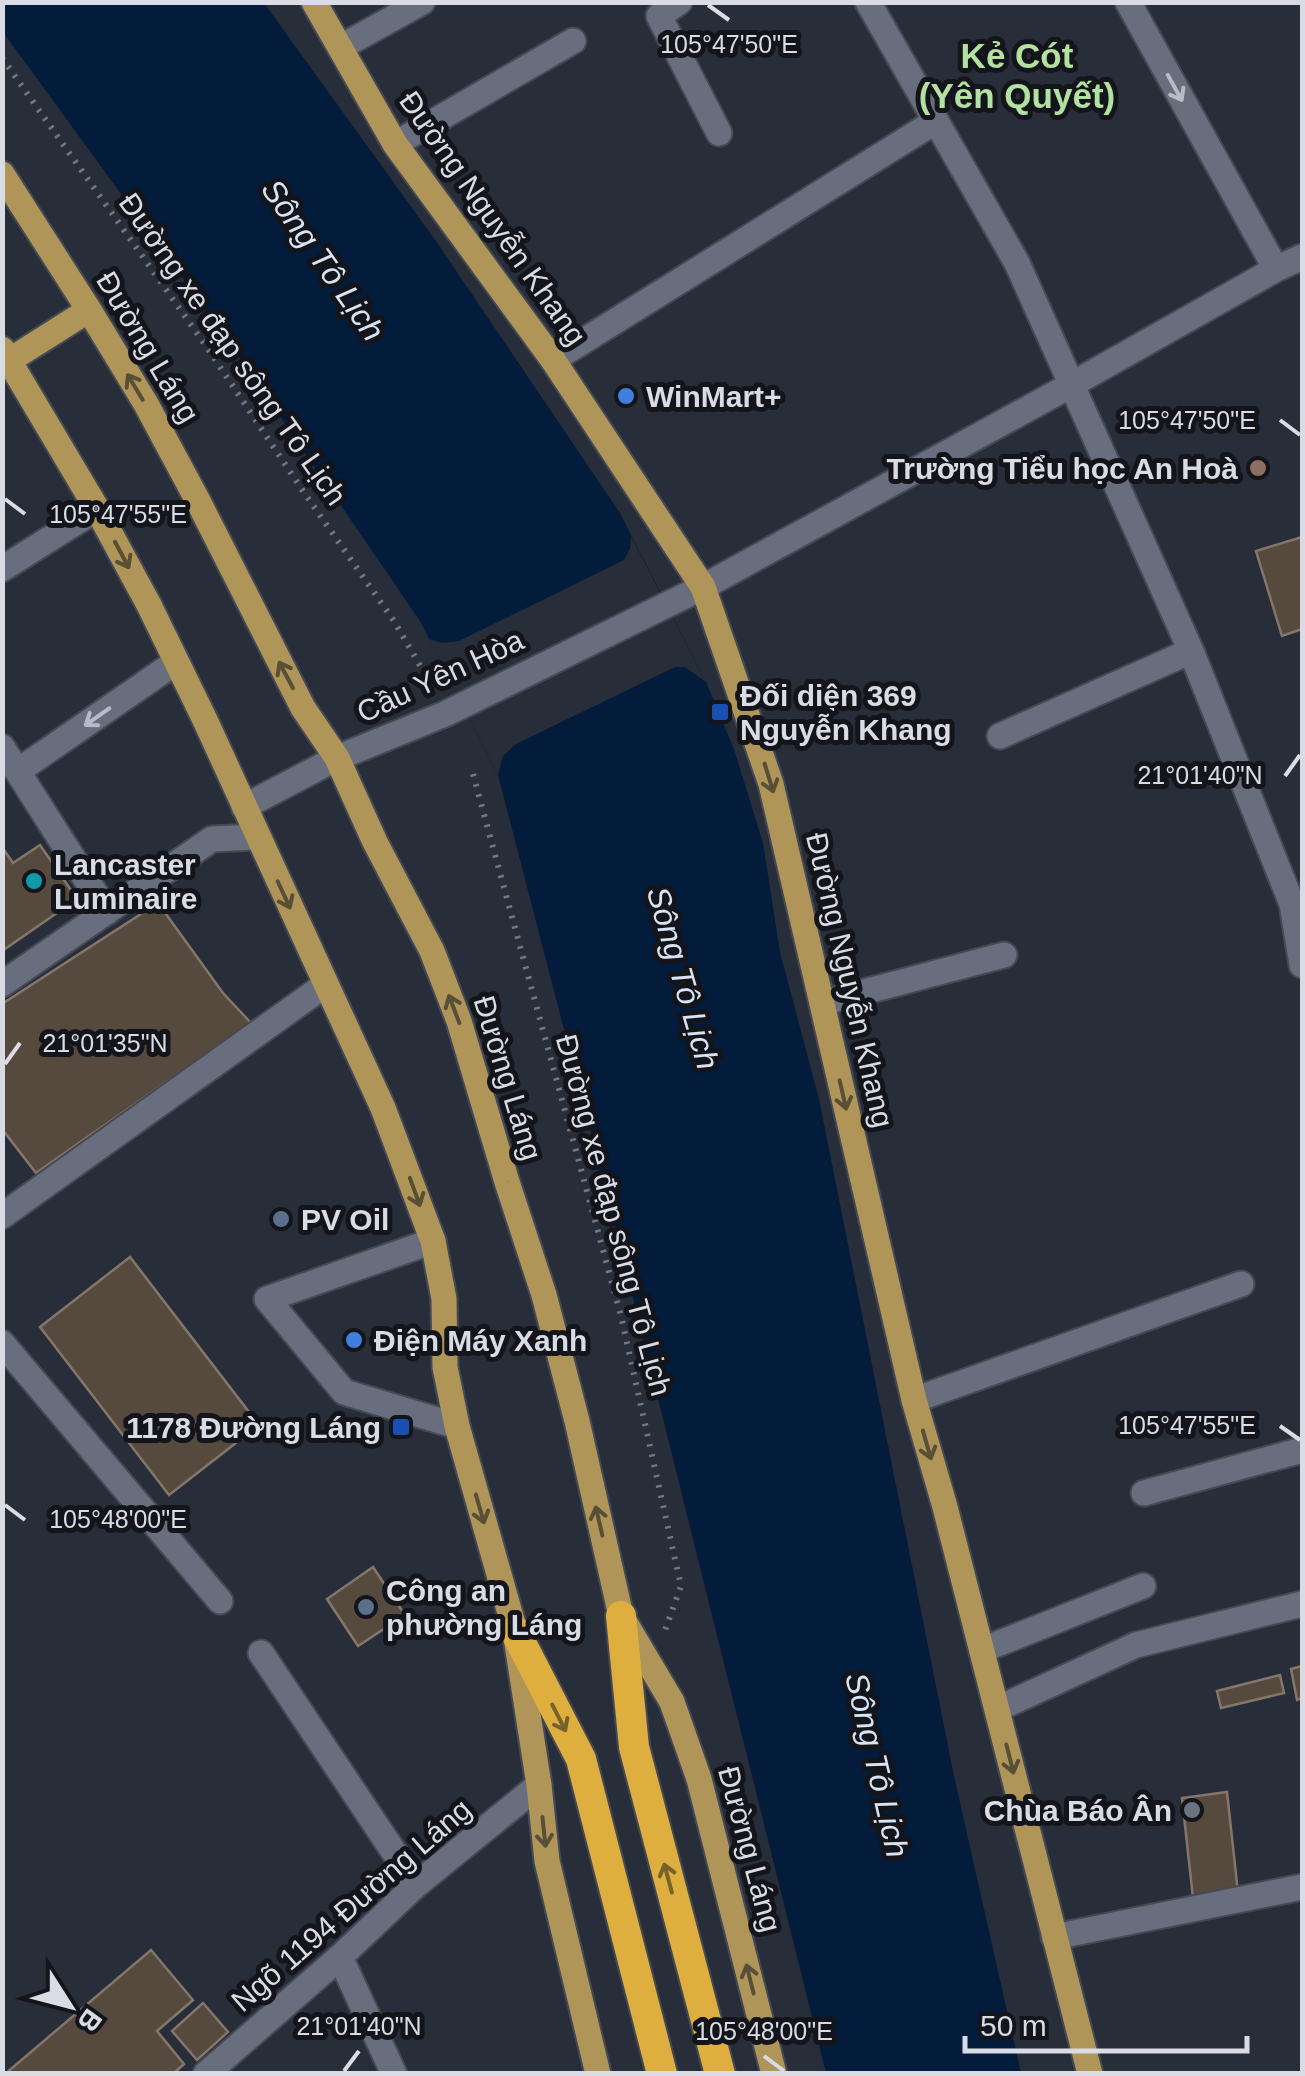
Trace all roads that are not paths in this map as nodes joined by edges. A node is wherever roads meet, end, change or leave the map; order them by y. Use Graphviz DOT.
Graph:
graph roads {
  1 [pos="314,2"];
  2 [pos="422,2"];
  3 [pos="679,2"];
  4 [pos="868,2"];
  5 [pos="1128,2"];
  6 [pos="573,41"];
  7 [pos="341,47"];
  8 [pos="936,121"];
  9 [pos="719,133"];
  10 [pos="395,144"];
  11 [pos="2,174"];
  12 [pos="1302,256"];
  13 [pos="1276,269"];
  14 [pos="89,310"];
  15 [pos="6,355"];
  16 [pos="553,360"];
  17 [pos="1071,385"];
  18 [pos="97,509"];
  19 [pos="2,569"];
  20 [pos="703,587"];
  21 [pos="1191,651"];
  22 [pos="176,662"];
  23 [pos="1000,736"];
  24 [pos="2,747"];
  25 [pos="337,758"];
  26 [pos="18,772"];
  27 [pos="244,806"];
  28 [pos="258,836"];
  29 [pos="1298,902"];
  30 [pos="107,912"];
  31 [pos="1004,954"];
  32 [pos="1302,965"];
  33 [pos="2,984"];
  34 [pos="326,985"];
  35 [pos="822,1003"];
  36 [pos="2,1216"];
  37 [pos="433,1241"];
  38 [pos="1241,1284"];
  39 [pos="2,1343"];
  40 [pos="914,1400"];
  41 [pos="457,1426"];
  42 [pos="1302,1450"];
  43 [pos="1144,1492"];
  44 [pos="1143,1586"];
  45 [pos="220,1602"];
  46 [pos="1302,1604"];
  47 [pos="621,1616"];
  48 [pos="515,1631"];
  49 [pos="982,1650"];
  50 [pos="261,1654"];
  51 [pos="998,1709"];
  52 [pos="539,1786"];
  53 [pos="416,1885"];
  54 [pos="1302,1887"];
  55 [pos="1054,1937"];
  56 [pos="340,1957"];
  57 [pos="206,2074"];
  58 [pos="394,2074"];
  59 [pos="598,2074"];
  60 [pos="662,2074"];
  61 [pos="720,2074"];
  62 [pos="774,2074"];
  63 [pos="1090,2074"];
  1 -- 7 [label="main road, Đường Nguyễn Khang"];
  2 -- 7 [label="street"];
  3 -- 9 [label="street"];
  4 -- 8 [label="street"];
  5 -- 13 [label="street, one-way"];
  6 -- 10 [label="street"];
  7 -- 10 [label="main road, Đường Nguyễn Khang"];
  8 -- 16 [label="street"];
  8 -- 17 [label="street"];
  10 -- 16 [label="main road, Đường Nguyễn Khang"];
  11 -- 14 [label="main road, Đường Láng"];
  12 -- 13 [label="street, Cầu Yên Hòa"];
  13 -- 17 [label="street, Cầu Yên Hòa"];
  14 -- 15 [label="main road"];
  25 -- 14 [label="main road, Đường Láng, one-way"];
  15 -- 18 [label="main road"];
  16 -- 20 [label="main road, Đường Nguyễn Khang"];
  17 -- 20 [label="street, Cầu Yên Hòa"];
  17 -- 21 [label="street"];
  18 -- 19 [label="street"];
  18 -- 22 [label="main road, one-way"];
  20 -- 25 [label="street, Cầu Yên Hòa"];
  20 -- 35 [label="main road, Đường Nguyễn Khang, one-way"];
  21 -- 23 [label="street"];
  21 -- 29 [label="street"];
  22 -- 26 [label="street, one-way"];
  22 -- 27 [label="main road"];
  24 -- 26 [label="street"];
  25 -- 27 [label="street, Cầu Yên Hòa"];
  47 -- 25 [label="main road, Đường Láng, one-way"];
  26 -- 30 [label="street"];
  27 -- 28 [label="main road"];
  28 -- 30 [label="street"];
  28 -- 34 [label="main road, one-way"];
  29 -- 32 [label="street"];
  30 -- 33 [label="street"];
  31 -- 35 [label="street"];
  34 -- 36 [label="street"];
  34 -- 37 [label="main road, one-way"];
  35 -- 40 [label="main road, Đường Nguyễn Khang, one-way"];
  37 -- 41 [label="main road"];
  37 -- 41 [label="street"];
  38 -- 40 [label="street"];
  39 -- 45 [label="street"];
  40 -- 49 [label="main road, Đường Nguyễn Khang, one-way"];
  41 -- 48 [label="main road, one-way"];
  42 -- 43 [label="street"];
  44 -- 49 [label="street"];
  46 -- 51 [label="street"];
  61 -- 47 [label="highway, one-way"];
  62 -- 47 [label="main road, Đường Láng, one-way"];
  48 -- 52 [label="main road"];
  48 -- 60 [label="highway, one-way"];
  49 -- 51 [label="main road, Đường Nguyễn Khang"];
  50 -- 53 [label="street"];
  51 -- 55 [label="main road, Đường Nguyễn Khang, one-way"];
  52 -- 53 [label="street, Ngõ 1194 Đường Láng"];
  52 -- 59 [label="main road, one-way"];
  53 -- 56 [label="street, Ngõ 1194 Đường Láng"];
  54 -- 55 [label="street"];
  55 -- 63 [label="main road, Đường Nguyễn Khang"];
  56 -- 57 [label="street, Ngõ 1194 Đường Láng"];
  56 -- 58 [label="street"];
}
